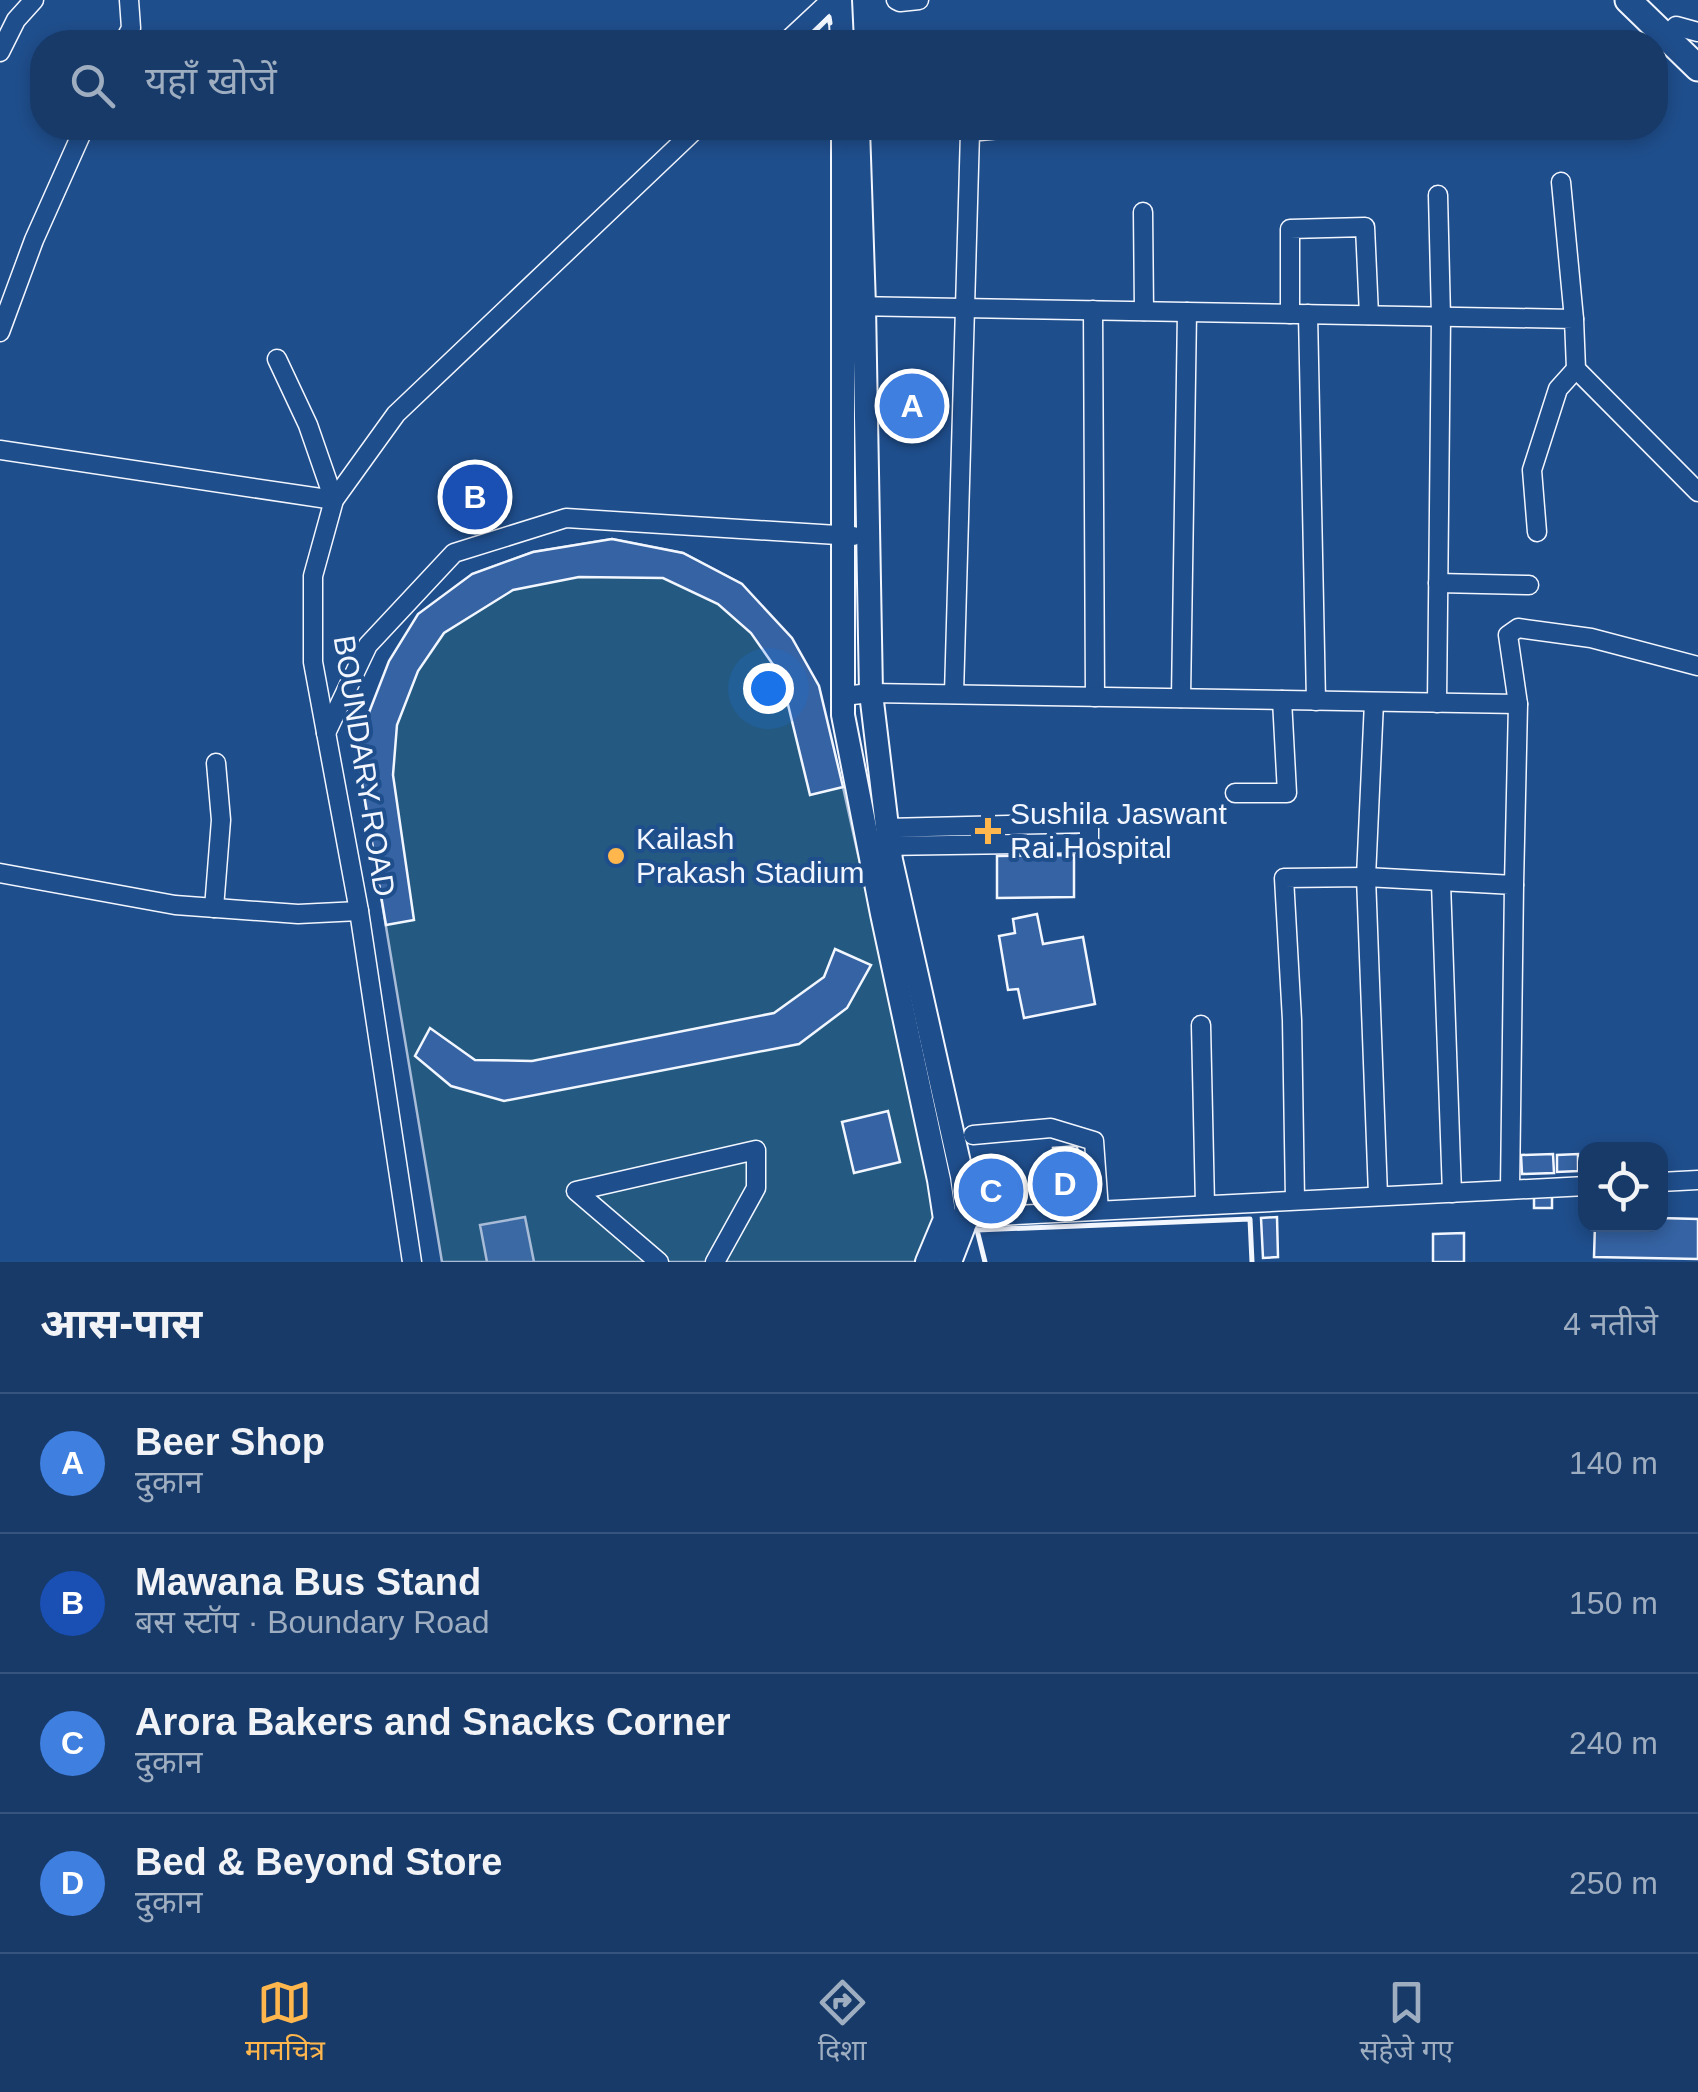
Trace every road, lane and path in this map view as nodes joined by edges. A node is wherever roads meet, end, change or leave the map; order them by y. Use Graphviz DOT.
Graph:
graph roads {
  1 [pos="34,0"];
  2 [pos="129,0"];
  3 [pos="831,0"];
  4 [pos="840,0"];
  5 [pos="854,0"];
  6 [pos="896,0"];
  7 [pos="919,0"];
  8 [pos="1628,0"];
  9 [pos="1651,0"];
  10 [pos="130,30"];
  11 [pos="804,30"];
  12 [pos="841,30"];
  13 [pos="855,30"];
  14 [pos="1680,32"];
  15 [pos="1698,48"];
  16 [pos="0,52"];
  17 [pos="1698,68"];
  18 [pos="79,140"];
  19 [pos="684,140"];
  20 [pos="844,140"];
  21 [pos="858,140"];
  22 [pos="970,140"];
  23 [pos="1562,182"];
  24 [pos="1438,195"];
  25 [pos="1143,212"];
  26 [pos="853,306"];
  27 [pos="966,308"];
  28 [pos="1094,310"];
  29 [pos="1144,311"];
  30 [pos="1187,312"];
  31 [pos="1299,314"];
  32 [pos="1369,316"];
  33 [pos="1441,317"];
  34 [pos="1574,319"];
  35 [pos="0,332"];
  36 [pos="276,358"];
  37 [pos="1576,369"];
  38 [pos="0,450"];
  39 [pos="1698,492"];
  40 [pos="334,500"];
  41 [pos="1537,532"];
  42 [pos="842,535"];
  43 [pos="868,536"];
  44 [pos="1438,583"];
  45 [pos="1529,585"];
  46 [pos="1698,666"];
  47 [pos="871,692"];
  48 [pos="954,694"];
  49 [pos="843,696"];
  50 [pos="1095,697"];
  51 [pos="1181,698"];
  52 [pos="1282,700"];
  53 [pos="1316,701"];
  54 [pos="1374,702"];
  55 [pos="1438,703"];
  56 [pos="1518,704"];
  57 [pos="326,734"];
  58 [pos="216,764"];
  59 [pos="1235,793"];
  60 [pos="881,840"];
  61 [pos="0,873"];
  62 [pos="1366,877"];
  63 [pos="1441,882"];
  64 [pos="1514,885"];
  65 [pos="214,908"];
  66 [pos="360,911"];
  67 [pos="1200,1025"];
  68 [pos="973,1135"];
  69 [pos="1698,1180"];
  70 [pos="1668,1182"];
  71 [pos="1578,1186"];
  72 [pos="1510,1189"];
  73 [pos="1452,1193"];
  74 [pos="1378,1195"];
  75 [pos="1295,1200"];
  76 [pos="1205,1204"];
  77 [pos="1100,1210"];
  78 [pos="956,1218"];
  79 [pos="953,1260"];
  80 [pos="412,1262"];
  81 [pos="659,1262"];
  82 [pos="715,1262"];
  83 [pos="927,1262"];
  1 -- 16 [label="street"];
  2 -- 10 [label="street"];
  3 -- 11 [label="street"];
  4 -- 12 [label="main road"];
  5 -- 13 [label="main road"];
  6 -- 7 [label="street"];
  8 -- 14 [label="highway"];
  9 -- 14 [label="highway"];
  14 -- 15 [label="highway"];
  14 -- 17 [label="highway"];
  18 -- 35 [label="street"];
  19 -- 40 [label="street, BOUNDARY ROAD"];
  20 -- 26 [label="main road"];
  21 -- 26 [label="main road"];
  22 -- 27 [label="street"];
  23 -- 34 [label="street"];
  24 -- 33 [label="street"];
  25 -- 29 [label="street"];
  26 -- 27 [label="street"];
  26 -- 42 [label="main road"];
  26 -- 43 [label="main road"];
  27 -- 28 [label="street"];
  27 -- 48 [label="street"];
  28 -- 29 [label="street"];
  28 -- 50 [label="street"];
  29 -- 30 [label="street"];
  30 -- 31 [label="street"];
  30 -- 51 [label="street"];
  31 -- 32 [label="street"];
  31 -- 32 [label="street"];
  31 -- 53 [label="street"];
  32 -- 33 [label="street"];
  33 -- 34 [label="street"];
  33 -- 44 [label="street"];
  34 -- 37 [label="street"];
  36 -- 40 [label="street"];
  37 -- 39 [label="street"];
  37 -- 41 [label="street"];
  38 -- 40 [label="street"];
  40 -- 57 [label="street, BOUNDARY ROAD"];
  42 -- 43 [label="street"];
  42 -- 49 [label="main road"];
  42 -- 57 [label="street"];
  43 -- 47 [label="main road"];
  44 -- 45 [label="street"];
  44 -- 55 [label="street"];
  46 -- 56 [label="street"];
  47 -- 48 [label="street"];
  47 -- 49 [label="street"];
  47 -- 60 [label="main road"];
  48 -- 50 [label="street"];
  49 -- 60 [label="main road"];
  50 -- 51 [label="street"];
  51 -- 52 [label="street"];
  52 -- 53 [label="street"];
  52 -- 59 [label="street"];
  53 -- 54 [label="street"];
  54 -- 55 [label="street"];
  54 -- 62 [label="street"];
  55 -- 56 [label="street"];
  56 -- 64 [label="street"];
  57 -- 66 [label="street, BOUNDARY ROAD"];
  58 -- 65 [label="street"];
  60 -- 60 [label="street"];
  60 -- 78 [label="main road"];
  61 -- 65 [label="street"];
  62 -- 63 [label="street"];
  62 -- 74 [label="street"];
  62 -- 75 [label="street"];
  63 -- 64 [label="street"];
  63 -- 73 [label="street"];
  64 -- 72 [label="street"];
  65 -- 66 [label="street"];
  66 -- 80 [label="street, BOUNDARY ROAD"];
  67 -- 76 [label="street"];
  68 -- 77 [label="street"];
  69 -- 70 [label="street"];
  71 -- 72 [label="street"];
  72 -- 73 [label="street"];
  73 -- 74 [label="street"];
  74 -- 75 [label="street"];
  75 -- 76 [label="street"];
  76 -- 77 [label="street"];
  77 -- 78 [label="street"];
  78 -- 79 [label="main road"];
  78 -- 83 [label="main road"];
  81 -- 82 [label="street"];
}
